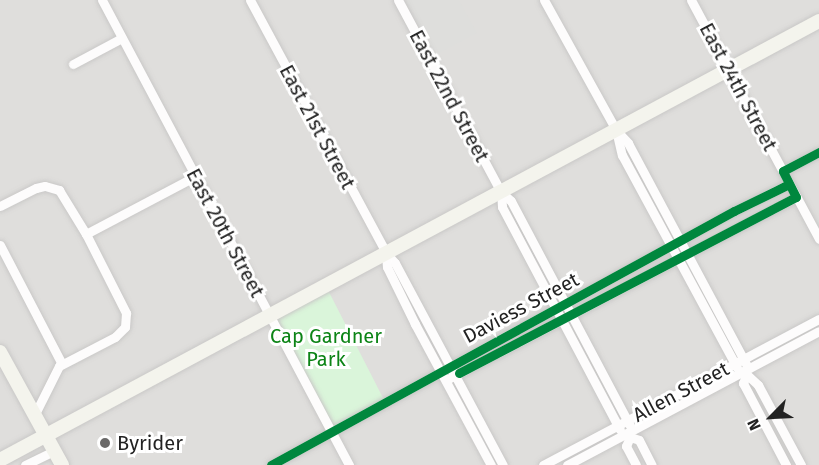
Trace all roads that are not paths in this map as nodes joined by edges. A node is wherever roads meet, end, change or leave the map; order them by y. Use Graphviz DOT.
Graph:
graph roads {
  1 [pos="102,0"];
  2 [pos="250,0"];
  3 [pos="398,0"];
  4 [pos="544,0"];
  5 [pos="691,0"];
  6 [pos="819,21"];
  7 [pos="122,38"];
  8 [pos="73,64"];
  9 [pos="729,69"];
  10 [pos="616,130"];
  11 [pos="819,152"];
  12 [pos="783,171"];
  13 [pos="195,176"];
  14 [pos="789,184"];
  15 [pos="501,192"];
  16 [pos="796,197"];
  17 [pos="0,206"];
  18 [pos="86,234"];
  19 [pos="819,239"];
  20 [pos="681,242"];
  21 [pos="0,245"];
  22 [pos="671,247"];
  23 [pos="386,253"];
  24 [pos="687,253"];
  25 [pos="677,259"];
  26 [pos="566,304"];
  27 [pos="556,309"];
  28 [pos="571,314"];
  29 [pos="269,315"];
  30 [pos="561,319"];
  31 [pos="819,319"];
  32 [pos="819,331"];
  33 [pos="2,361"];
  34 [pos="62,364"];
  35 [pos="742,369"];
  36 [pos="448,373"];
  37 [pos="34,416"];
  38 [pos="627,420"];
  39 [pos="618,425"];
  40 [pos="332,432"];
  41 [pos="628,434"];
  42 [pos="45,436"];
  43 [pos="54,451"];
  44 [pos="0,460"];
  45 [pos="25,465"];
  46 [pos="62,465"];
  47 [pos="271,465"];
  48 [pos="349,465"];
  49 [pos="491,465"];
  50 [pos="503,465"];
  51 [pos="543,465"];
  52 [pos="567,465"];
  53 [pos="636,465"];
  54 [pos="652,465"];
  55 [pos="786,465"];
  56 [pos="801,465"];
  1 -- 7 [label="street, East 20th Street"];
  2 -- 23 [label="street, East 21st Street"];
  3 -- 15 [label="street, East 22nd Street"];
  4 -- 10 [label="street"];
  5 -- 9 [label="street, East 24th Street"];
  6 -- 9 [label="street"];
  7 -- 8 [label="street"];
  7 -- 13 [label="street, East 20th Street"];
  9 -- 10 [label="street"];
  9 -- 12 [label="street, East 24th Street"];
  10 -- 15 [label="street"];
  10 -- 20 [label="street"];
  10 -- 22 [label="street"];
  11 -- 12 [label="street"];
  12 -- 14 [label="street, East 24th Street"];
  13 -- 18 [label="street"];
  13 -- 29 [label="street, East 20th Street"];
  14 -- 16 [label="street, East 24th Street"];
  14 -- 20 [label="street, Daviess Street"];
  15 -- 23 [label="street"];
  15 -- 26 [label="street, East 22nd Street"];
  15 -- 27 [label="street, East 22nd Street"];
  16 -- 19 [label="street, East 24th Street"];
  16 -- 24 [label="street"];
  17 -- 18 [label="street"];
  18 -- 34 [label="street"];
  20 -- 22 [label="street, Daviess Street"];
  20 -- 24 [label="street"];
  21 -- 34 [label="street"];
  22 -- 25 [label="street"];
  22 -- 26 [label="street, Daviess Street"];
  23 -- 29 [label="street"];
  23 -- 36 [label="street, East 21st Street"];
  24 -- 25 [label="street"];
  24 -- 35 [label="street"];
  25 -- 28 [label="street"];
  25 -- 35 [label="street"];
  26 -- 27 [label="street, Daviess Street"];
  26 -- 28 [label="street, East 22nd Street"];
  27 -- 30 [label="street, East 22nd Street"];
  27 -- 36 [label="street, Daviess Street"];
  28 -- 30 [label="street"];
  28 -- 38 [label="street, East 22nd Street"];
  29 -- 40 [label="street, East 20th Street"];
  29 -- 42 [label="street"];
  30 -- 36 [label="street"];
  30 -- 39 [label="street, East 22nd Street"];
  31 -- 35 [label="street, Allen Street"];
  32 -- 35 [label="street, Allen Street"];
  33 -- 37 [label="street"];
  34 -- 37 [label="street"];
  35 -- 38 [label="street, Allen Street"];
  35 -- 41 [label="street, Allen Street"];
  35 -- 55 [label="street"];
  35 -- 56 [label="street"];
  36 -- 40 [label="street, Daviess Street"];
  36 -- 49 [label="street, East 21st Street"];
  36 -- 50 [label="street, East 21st Street"];
  37 -- 42 [label="street"];
  38 -- 39 [label="street, Allen Street"];
  38 -- 41 [label="street, East 22nd Street"];
  39 -- 41 [label="street, East 22nd Street"];
  39 -- 51 [label="street, Allen Street"];
  40 -- 47 [label="street, Daviess Street"];
  40 -- 48 [label="street, East 20th Street"];
  41 -- 52 [label="street, Allen Street"];
  41 -- 53 [label="street"];
  41 -- 54 [label="street"];
  42 -- 43 [label="street"];
  42 -- 44 [label="street"];
  43 -- 45 [label="street"];
  43 -- 46 [label="street"];
}
